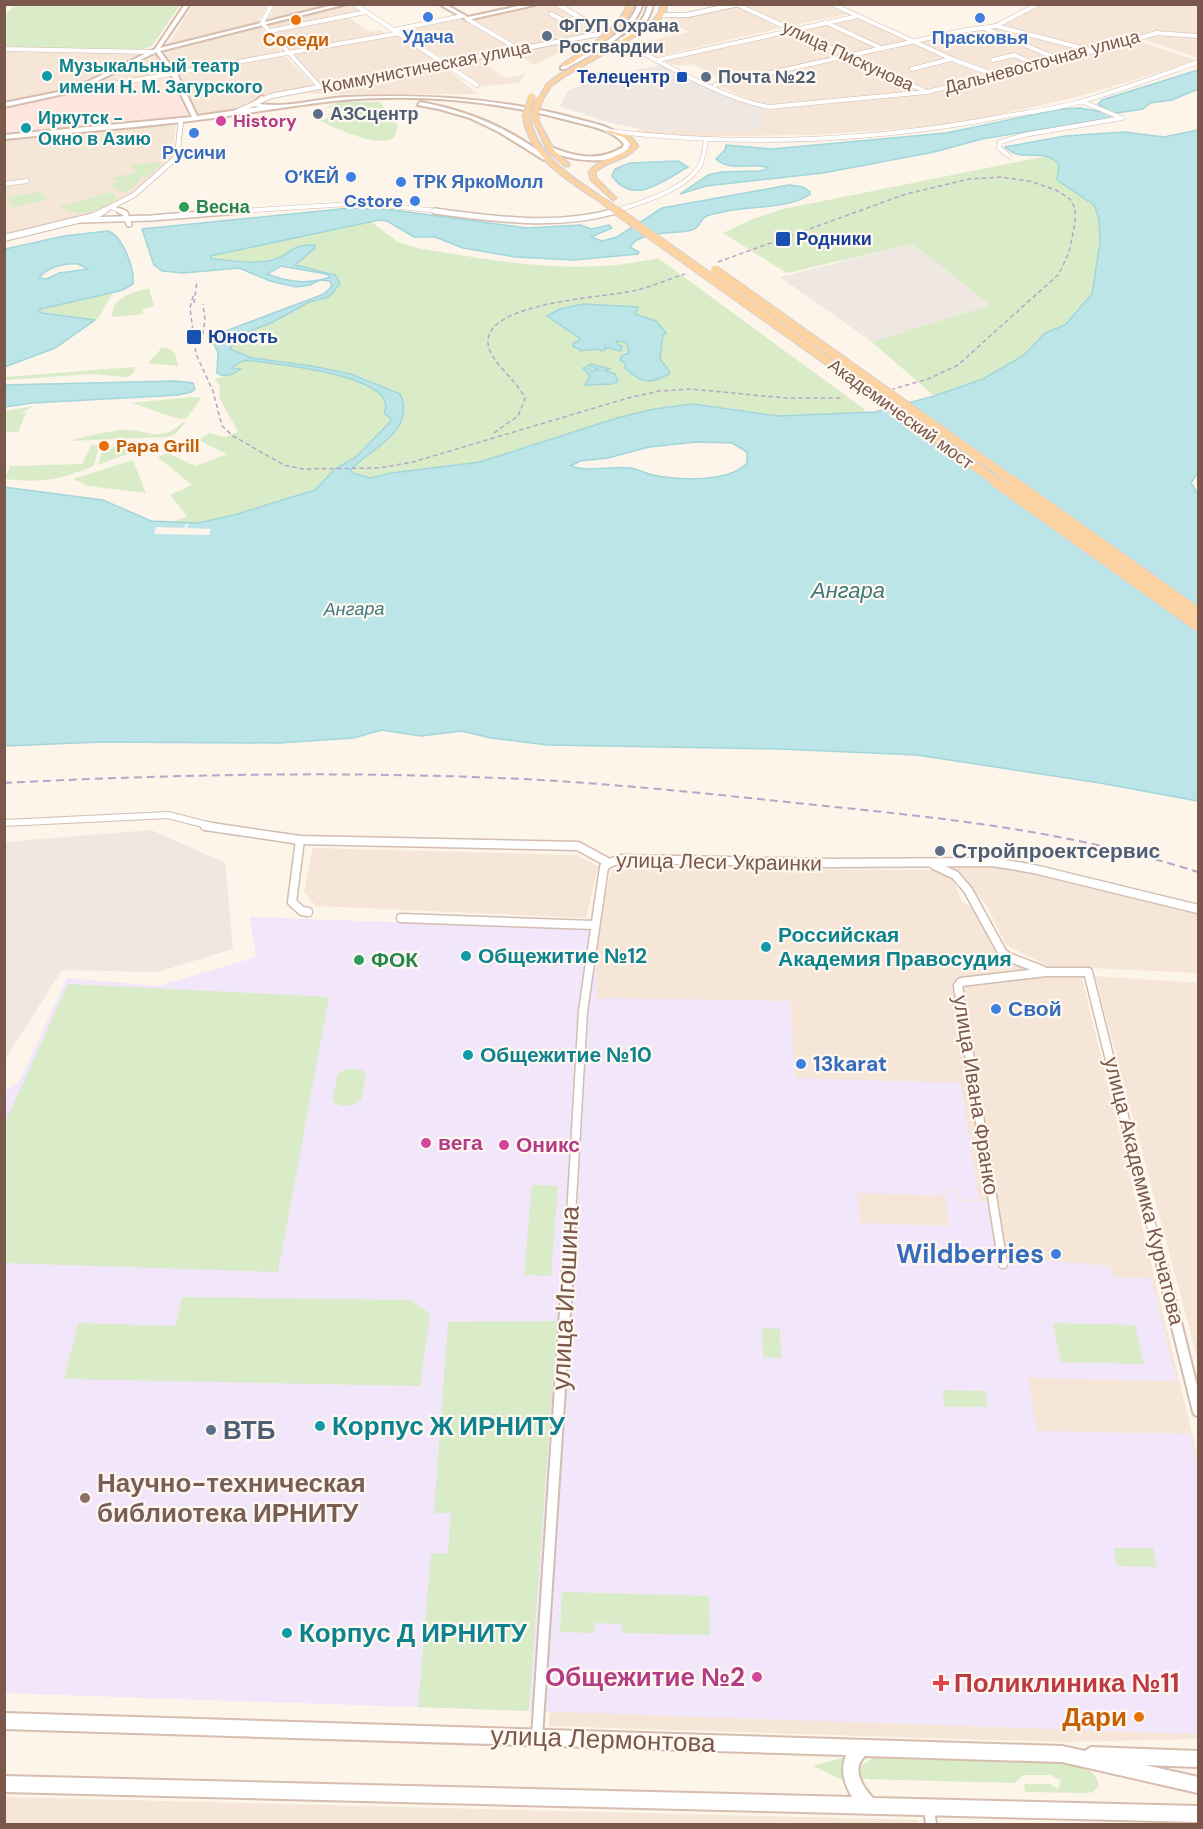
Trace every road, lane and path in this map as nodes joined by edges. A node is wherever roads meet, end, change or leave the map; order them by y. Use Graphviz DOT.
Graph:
graph roads {
  1 [pos="188,4"];
  2 [pos="272,4"];
  3 [pos="345,4"];
  4 [pos="354,4"];
  5 [pos="441,4"];
  6 [pos="537,4"];
  7 [pos="557,4"];
  8 [pos="631,4"];
  9 [pos="641,4"];
  10 [pos="651,4"];
  11 [pos="664,4"];
  12 [pos="832,4"];
  13 [pos="1038,4"];
  14 [pos="737,5"];
  15 [pos="366,12"];
  16 [pos="551,14"];
  17 [pos="661,15"];
  18 [pos="858,16"];
  19 [pos="465,17"];
  20 [pos="579,18"];
  21 [pos="825,22"];
  22 [pos="262,23"];
  23 [pos="996,26"];
  24 [pos="985,28"];
  25 [pos="394,30"];
  26 [pos="790,30"];
  27 [pos="270,31"];
  28 [pos="400,33"];
  29 [pos="1198,36"];
  30 [pos="916,41"];
  31 [pos="616,44"];
  32 [pos="627,45"];
  33 [pos="4,49"];
  34 [pos="883,49"];
  35 [pos="518,50"];
  36 [pos="155,51"];
  37 [pos="1092,51"];
  38 [pos="288,54"];
  39 [pos="848,56"];
  40 [pos="951,58"];
  41 [pos="658,60"];
  42 [pos="993,60"];
  43 [pos="1061,60"];
  44 [pos="1198,62"];
  45 [pos="445,64"];
  46 [pos="1036,65"];
  47 [pos="563,68"];
  48 [pos="912,69"];
  49 [pos="174,74"];
  50 [pos="995,75"];
  51 [pos="477,85"];
  52 [pos="711,85"];
  53 [pos="320,87"];
  54 [pos="81,88"];
  55 [pos="927,92"];
  56 [pos="262,98"];
  57 [pos="372,98"];
  58 [pos="1080,101"];
  59 [pos="4,105"];
  60 [pos="274,106"];
  61 [pos="236,112"];
  62 [pos="195,118"];
  63 [pos="181,120"];
  64 [pos="609,131"];
  65 [pos="651,136"];
  66 [pos="4,137"];
  67 [pos="706,139"];
  68 [pos="635,146"];
  69 [pos="550,149"];
  70 [pos="1010,156"];
  71 [pos="546,159"];
  72 [pos="27,181"];
  73 [pos="4,184"];
  74 [pos="603,190"];
  75 [pos="113,208"];
  76 [pos="80,220"];
  77 [pos="128,223"];
  78 [pos="4,238"];
  79 [pos="1198,613"];
  80 [pos="1198,626"];
  81 [pos="4,824"];
  82 [pos="300,840"];
  83 [pos="609,863"];
  84 [pos="930,863"];
  85 [pos="1198,909"];
  86 [pos="308,912"];
  87 [pos="400,918"];
  88 [pos="594,925"];
  89 [pos="1046,972"];
  90 [pos="1088,972"];
  91 [pos="1002,1264"];
  92 [pos="1198,1411"];
  93 [pos="4,1721"];
  94 [pos="537,1737"];
  95 [pos="863,1747"];
  96 [pos="1062,1754"];
  97 [pos="1198,1759"];
  98 [pos="4,1784"];
  99 [pos="1198,1785"];
  100 [pos="870,1806"];
  101 [pos="929,1808"];
  102 [pos="1198,1814"];
  103 [pos="931,1824"];
  1 -- 36 [label="main road"];
  2 -- 22 [label="street"];
  3 -- 22 [label="main road"];
  4 -- 15 [label="street"];
  5 -- 19 [label="main road"];
  6 -- 19 [label="main road"];
  7 -- 20 [label="street, Коммунистическая улица"];
  8 -- 47 [label="main road"];
  9 -- 47 [label="main road"];
  10 -- 31 [label="main road"];
  11 -- 17 [label="main road"];
  12 -- 18 [label="street"];
  13 -- 23 [label="street"];
  14 -- 17 [label="street"];
  14 -- 26 [label="street, улица Пискунова"];
  15 -- 25 [label="street"];
  15 -- 27 [label="street"];
  16 -- 20 [label="street"];
  17 -- 31 [label="main road"];
  18 -- 21 [label="street"];
  18 -- 30 [label="street"];
  19 -- 25 [label="street"];
  19 -- 35 [label="street"];
  20 -- 35 [label="street, Коммунистическая улица"];
  21 -- 26 [label="street"];
  21 -- 34 [label="street"];
  22 -- 27 [label="street"];
  22 -- 36 [label="main road"];
  23 -- 24 [label="street"];
  23 -- 37 [label="street"];
  24 -- 30 [label="street"];
  24 -- 43 [label="street"];
  25 -- 28 [label="street"];
  26 -- 39 [label="street, улица Пискунова"];
  26 -- 41 [label="street"];
  27 -- 38 [label="street"];
  28 -- 38 [label="street"];
  28 -- 45 [label="street"];
  29 -- 37 [label="street, Дальневосточная улица"];
  30 -- 34 [label="street"];
  30 -- 40 [label="street"];
  31 -- 69 [label="main road, bridge"];
  32 -- 41 [label="street, Дальневосточная улица"];
  33 -- 36 [label="street"];
  34 -- 39 [label="street"];
  35 -- 45 [label="street, Коммунистическая улица"];
  36 -- 49 [label="main road"];
  36 -- 54 [label="main road"];
  37 -- 43 [label="street, Дальневосточная улица"];
  38 -- 49 [label="street"];
  38 -- 53 [label="street"];
  39 -- 52 [label="street"];
  39 -- 55 [label="street, улица Пискунова"];
  40 -- 48 [label="street"];
  40 -- 50 [label="street"];
  41 -- 52 [label="street, Дальневосточная улица"];
  42 -- 46 [label="street"];
  43 -- 46 [label="street, Дальневосточная улица"];
  44 -- 58 [label="street"];
  45 -- 51 [label="street"];
  45 -- 53 [label="street, Коммунистическая улица"];
  46 -- 50 [label="street, Дальневосточная улица"];
  47 -- 71 [label="main road, Академический мост, bridge"];
  49 -- 54 [label="street"];
  49 -- 62 [label="main road"];
  50 -- 55 [label="street, Дальневосточная улица"];
  52 -- 55 [label="street, Дальневосточная улица"];
  53 -- 56 [label="street, Коммунистическая улица"];
  54 -- 59 [label="main road"];
  56 -- 60 [label="main road"];
  56 -- 61 [label="street, Коммунистическая улица"];
  57 -- 60 [label="main road"];
  57 -- 64 [label="main road"];
  57 -- 71 [label="main road"];
  58 -- 67 [label="street"];
  58 -- 70 [label="street"];
  60 -- 61 [label="main road"];
  61 -- 62 [label="main road"];
  62 -- 63 [label="main road"];
  63 -- 66 [label="main road"];
  63 -- 75 [label="street"];
  64 -- 65 [label="street"];
  64 -- 68 [label="main road"];
  64 -- 69 [label="main road"];
  65 -- 67 [label="street"];
  65 -- 68 [label="street"];
  67 -- 77 [label="street"];
  68 -- 74 [label="main road"];
  69 -- 74 [label="main road, Академический мост"];
  71 -- 80 [label="main road, Академический мост, bridge"];
  72 -- 73 [label="street"];
  74 -- 79 [label="main road, Академический мост, bridge"];
  75 -- 76 [label="street"];
  75 -- 77 [label="street"];
  76 -- 77 [label="street"];
  76 -- 78 [label="street"];
  81 -- 82 [label="street, улица Леси Украинки"];
  82 -- 83 [label="street, улица Леси Украинки"];
  82 -- 86 [label="street"];
  83 -- 84 [label="street, улица Леси Украинки"];
  83 -- 88 [label="street, улица Игошина"];
  84 -- 85 [label="street, улица Леси Украинки"];
  84 -- 89 [label="street"];
  87 -- 88 [label="street"];
  88 -- 94 [label="street, улица Игошина"];
  89 -- 90 [label="street, улица Ивана Франко"];
  89 -- 91 [label="street, улица Ивана Франко"];
  90 -- 92 [label="street, улица Академика Курчатова"];
  93 -- 94 [label="main road, улица Лермонтова"];
  94 -- 95 [label="main road, улица Лермонтова"];
  95 -- 96 [label="main road, улица Лермонтова"];
  95 -- 100 [label="main road"];
  96 -- 97 [label="main road"];
  96 -- 99 [label="main road, улица Лермонтова"];
  98 -- 100 [label="main road"];
  100 -- 101 [label="main road"];
  101 -- 102 [label="main road"];
  101 -- 103 [label="street"];
}
